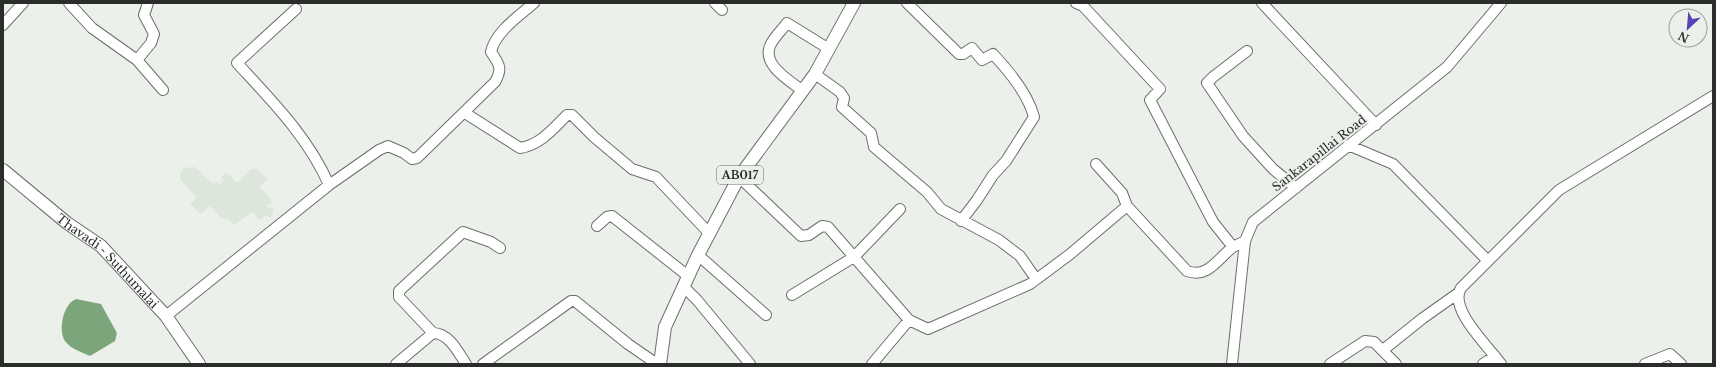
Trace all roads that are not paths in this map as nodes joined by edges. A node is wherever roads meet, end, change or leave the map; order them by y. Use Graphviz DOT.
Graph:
graph roads {
  1 [pos="23,3"];
  2 [pos="69,3"];
  3 [pos="148,3"];
  4 [pos="534,3"];
  5 [pos="854,3"];
  6 [pos="907,3"];
  7 [pos="1076,3"];
  8 [pos="1262,3"];
  9 [pos="1501,3"];
  10 [pos="296,8"];
  11 [pos="3,25"];
  12 [pos="829,49"];
  13 [pos="1248,52"];
  14 [pos="137,60"];
  15 [pos="815,74"];
  16 [pos="163,90"];
  17 [pos="803,91"];
  18 [pos="1713,96"];
  19 [pos="465,113"];
  20 [pos="1376,125"];
  21 [pos="1348,145"];
  22 [pos="1096,164"];
  23 [pos="3,170"];
  24 [pos="740,177"];
  25 [pos="329,185"];
  26 [pos="1296,188"];
  27 [pos="1127,206"];
  28 [pos="900,209"];
  29 [pos="961,221"];
  30 [pos="598,226"];
  31 [pos="709,233"];
  32 [pos="1245,241"];
  33 [pos="1233,247"];
  34 [pos="500,248"];
  35 [pos="698,255"];
  36 [pos="854,257"];
  37 [pos="1488,261"];
  38 [pos="1036,279"];
  39 [pos="685,281"];
  40 [pos="1457,294"];
  41 [pos="792,295"];
  42 [pos="766,315"];
  43 [pos="166,316"];
  44 [pos="909,320"];
  45 [pos="433,333"];
  46 [pos="1383,350"];
  47 [pos="1498,360"];
  48 [pos="199,364"];
  49 [pos="396,364"];
  50 [pos="466,364"];
  51 [pos="484,364"];
  52 [pos="658,364"];
  53 [pos="750,364"];
  54 [pos="872,364"];
  55 [pos="1232,364"];
  56 [pos="1330,364"];
  57 [pos="1396,364"];
  58 [pos="1483,364"];
  59 [pos="1646,364"];
  60 [pos="1681,364"];
  1 -- 11 [label="street"];
  2 -- 14 [label="street"];
  3 -- 14 [label="street"];
  4 -- 19 [label="street"];
  5 -- 12 [label="main road, AB017"];
  6 -- 29 [label="street"];
  7 -- 33 [label="street"];
  8 -- 20 [label="street"];
  9 -- 20 [label="street, Sankarapillai Road"];
  10 -- 25 [label="street"];
  12 -- 15 [label="main road, AB017"];
  12 -- 17 [label="street"];
  13 -- 26 [label="street"];
  14 -- 16 [label="street"];
  15 -- 17 [label="main road, AB017"];
  15 -- 29 [label="street"];
  17 -- 24 [label="main road, AB017"];
  18 -- 37 [label="street"];
  19 -- 25 [label="street"];
  19 -- 31 [label="street"];
  20 -- 21 [label="street, Sankarapillai Road"];
  21 -- 26 [label="street, Sankarapillai Road"];
  21 -- 37 [label="street"];
  22 -- 27 [label="street"];
  23 -- 43 [label="main road, Thavadi - Suthumalai"];
  24 -- 31 [label="main road, AB017"];
  24 -- 36 [label="street"];
  25 -- 43 [label="street"];
  26 -- 32 [label="street, Sankarapillai Road"];
  27 -- 33 [label="street"];
  27 -- 38 [label="street"];
  28 -- 36 [label="street"];
  29 -- 38 [label="street"];
  30 -- 39 [label="street"];
  31 -- 35 [label="main road, AB017"];
  32 -- 33 [label="street"];
  32 -- 55 [label="street, Sankarapillai Road"];
  34 -- 45 [label="street"];
  35 -- 39 [label="main road, AB017"];
  35 -- 42 [label="street"];
  36 -- 41 [label="street"];
  36 -- 44 [label="street"];
  37 -- 40 [label="street"];
  38 -- 44 [label="street"];
  39 -- 52 [label="main road, AB017"];
  39 -- 53 [label="street"];
  40 -- 46 [label="street"];
  40 -- 47 [label="street"];
  43 -- 48 [label="main road, Thavadi - Suthumalai"];
  44 -- 54 [label="street"];
  45 -- 49 [label="street"];
  45 -- 50 [label="street"];
  46 -- 56 [label="street"];
  46 -- 57 [label="street"];
  47 -- 58 [label="street"];
  51 -- 52 [label="street"];
  59 -- 60 [label="street"];
}
